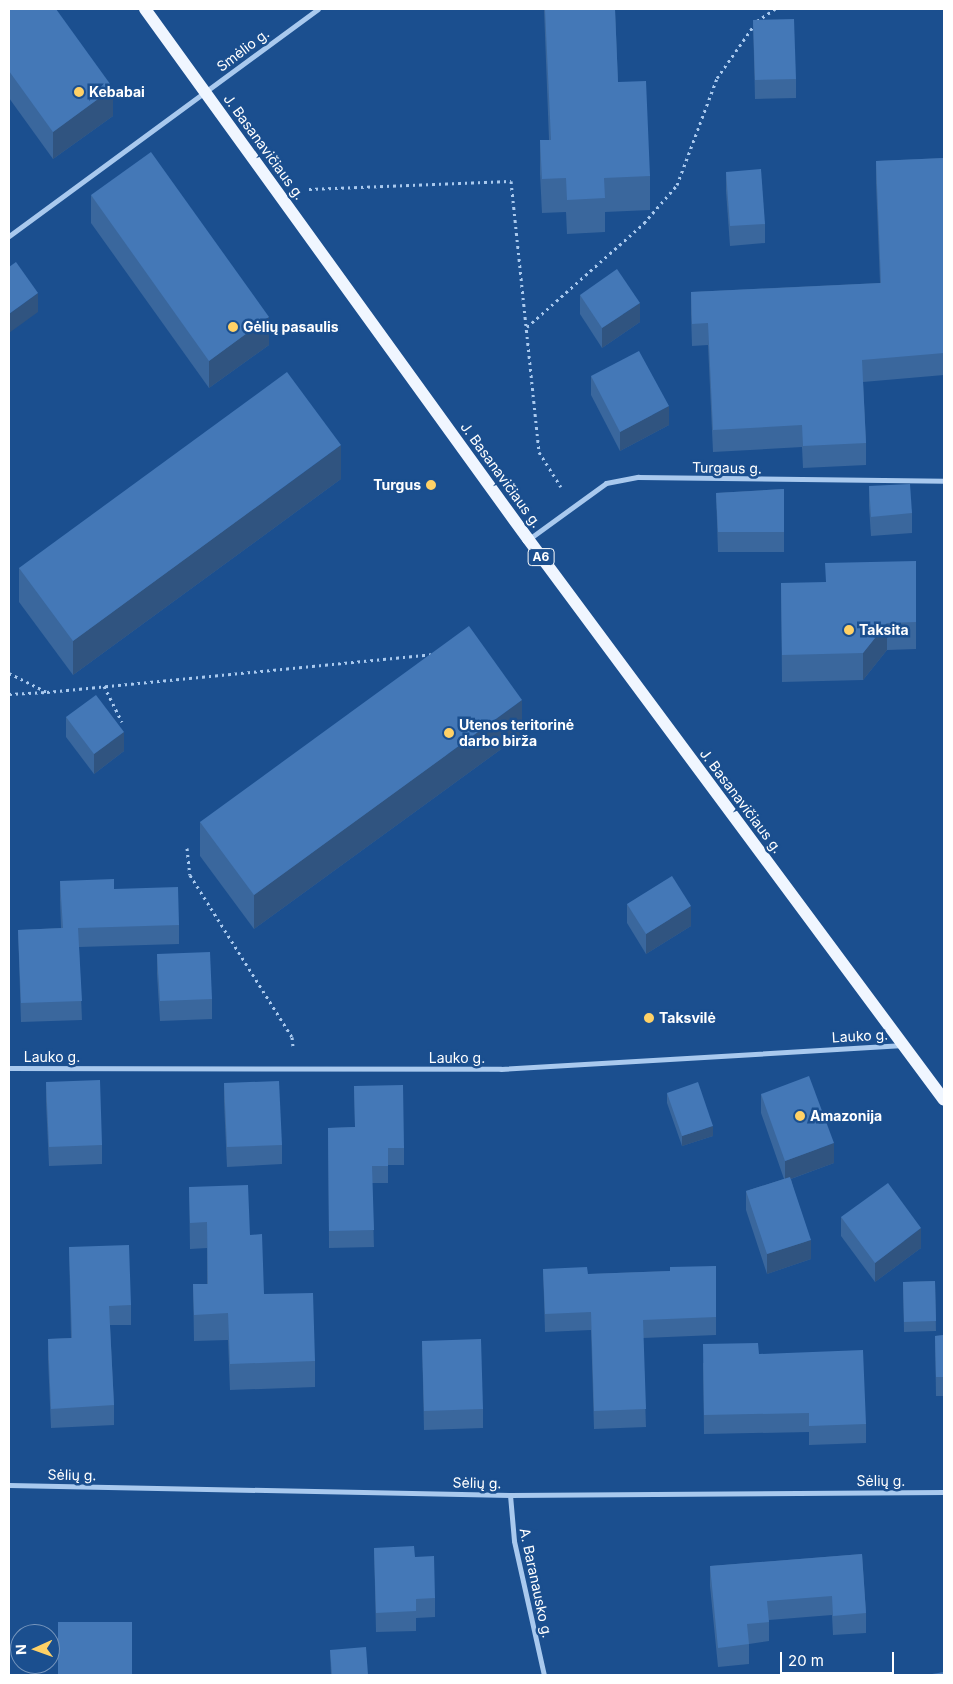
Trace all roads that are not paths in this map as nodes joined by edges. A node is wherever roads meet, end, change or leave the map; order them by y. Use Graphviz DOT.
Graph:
graph roads {
  1 [pos="145,9"];
  2 [pos="318,9"];
  3 [pos="206,92"];
  4 [pos="9,236"];
  5 [pos="944,481"];
  6 [pos="528,539"];
  7 [pos="904,1045"];
  8 [pos="9,1068"];
  9 [pos="944,1100"];
  10 [pos="9,1485"];
  11 [pos="944,1492"];
  12 [pos="510,1495"];
  13 [pos="544,1675"];
  1 -- 3 [label="main road, J. Basanavičiaus g. / A6"];
  2 -- 3 [label="street, Smėlio g."];
  3 -- 4 [label="street, Smėlio g."];
  3 -- 6 [label="main road, J. Basanavičiaus g. / A6"];
  5 -- 6 [label="street, Turgaus g."];
  6 -- 7 [label="main road, J. Basanavičiaus g. / A6"];
  7 -- 8 [label="street, Lauko g."];
  7 -- 9 [label="main road, J. Basanavičiaus g. / A6"];
  10 -- 12 [label="street, Sėlių g."];
  11 -- 12 [label="street, Sėlių g."];
  12 -- 13 [label="street, A. Baranausko g."];
}
